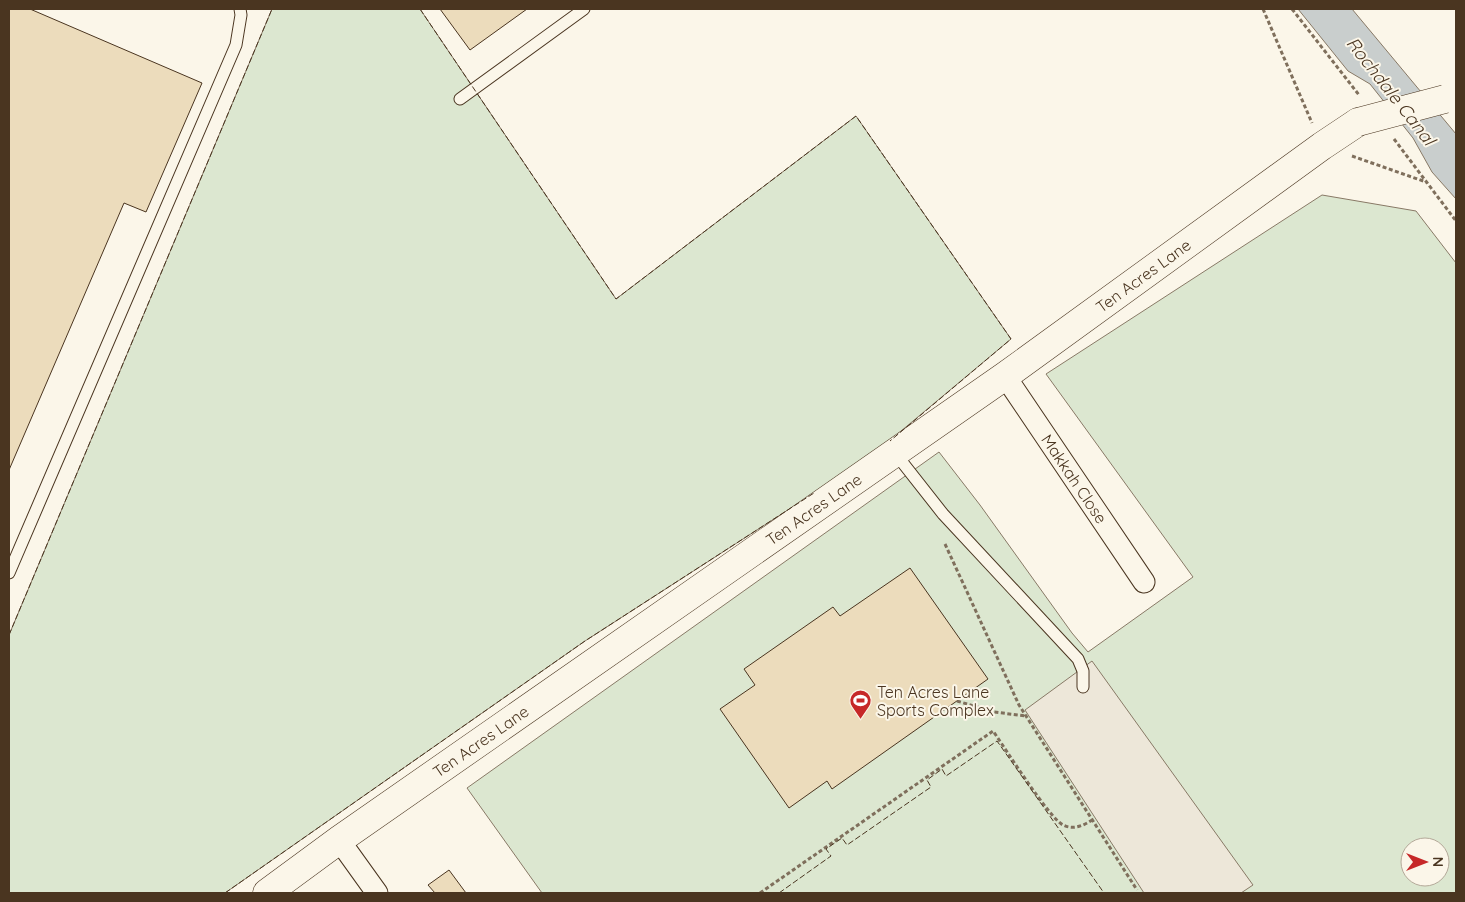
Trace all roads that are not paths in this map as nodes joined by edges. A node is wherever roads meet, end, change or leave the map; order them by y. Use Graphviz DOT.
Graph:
graph roads {
  1 [pos="240,9"];
  2 [pos="584,9"];
  3 [pos="1450,97"];
  4 [pos="460,99"];
  5 [pos="1005,376"];
  6 [pos="895,453"];
  7 [pos="9,573"];
  8 [pos="1144,582"];
  9 [pos="1083,687"];
  10 [pos="339,840"];
  11 [pos="267,893"];
  12 [pos="377,893"];
  1 -- 7 [label="lane"];
  2 -- 4 [label="lane"];
  3 -- 5 [label="street, Ten Acres Lane, bridge"];
  5 -- 6 [label="street, Ten Acres Lane"];
  5 -- 8 [label="street, Makkah Close"];
  6 -- 9 [label="lane"];
  6 -- 10 [label="street, Ten Acres Lane"];
  10 -- 11 [label="street, Ten Acres Lane"];
  10 -- 12 [label="street"];
}
